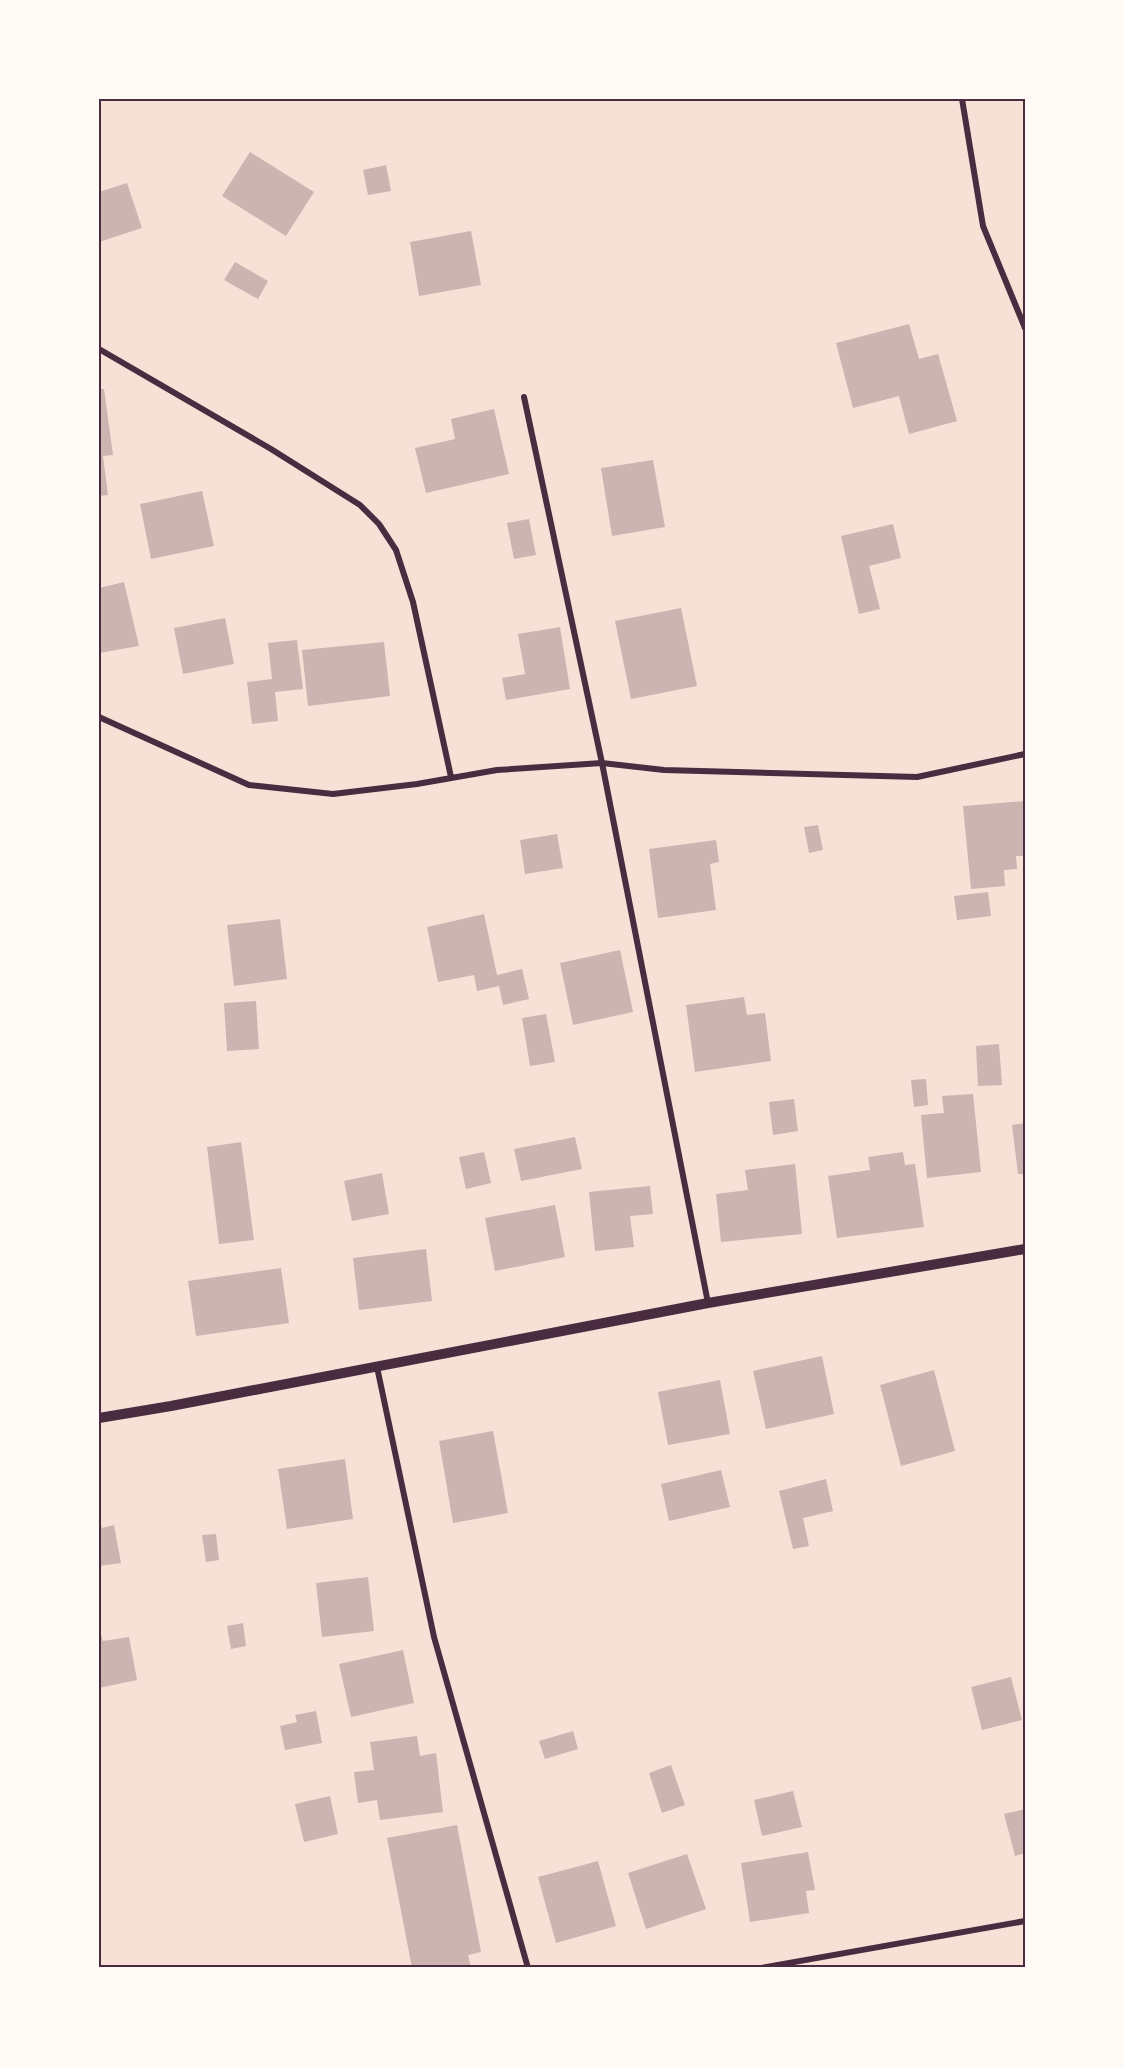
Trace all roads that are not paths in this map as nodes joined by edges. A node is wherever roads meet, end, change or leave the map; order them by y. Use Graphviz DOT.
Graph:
graph roads {
  1 [pos="962,99"];
  2 [pos="1025,328"];
  3 [pos="99,349"];
  4 [pos="524,397"];
  5 [pos="99,717"];
  6 [pos="1025,754"];
  7 [pos="602,763"];
  8 [pos="451,777"];
  9 [pos="1025,1249"];
  10 [pos="708,1304"];
  11 [pos="377,1367"];
  12 [pos="99,1418"];
  13 [pos="1025,1921"];
  14 [pos="528,1968"];
  15 [pos="761,1968"];
  1 -- 2 [label="street"];
  3 -- 8 [label="street"];
  4 -- 7 [label="street"];
  5 -- 8 [label="street"];
  6 -- 7 [label="street"];
  7 -- 8 [label="street"];
  7 -- 10 [label="street"];
  9 -- 10 [label="street"];
  10 -- 11 [label="street"];
  11 -- 12 [label="street"];
  11 -- 14 [label="street"];
  13 -- 15 [label="street"];
}
